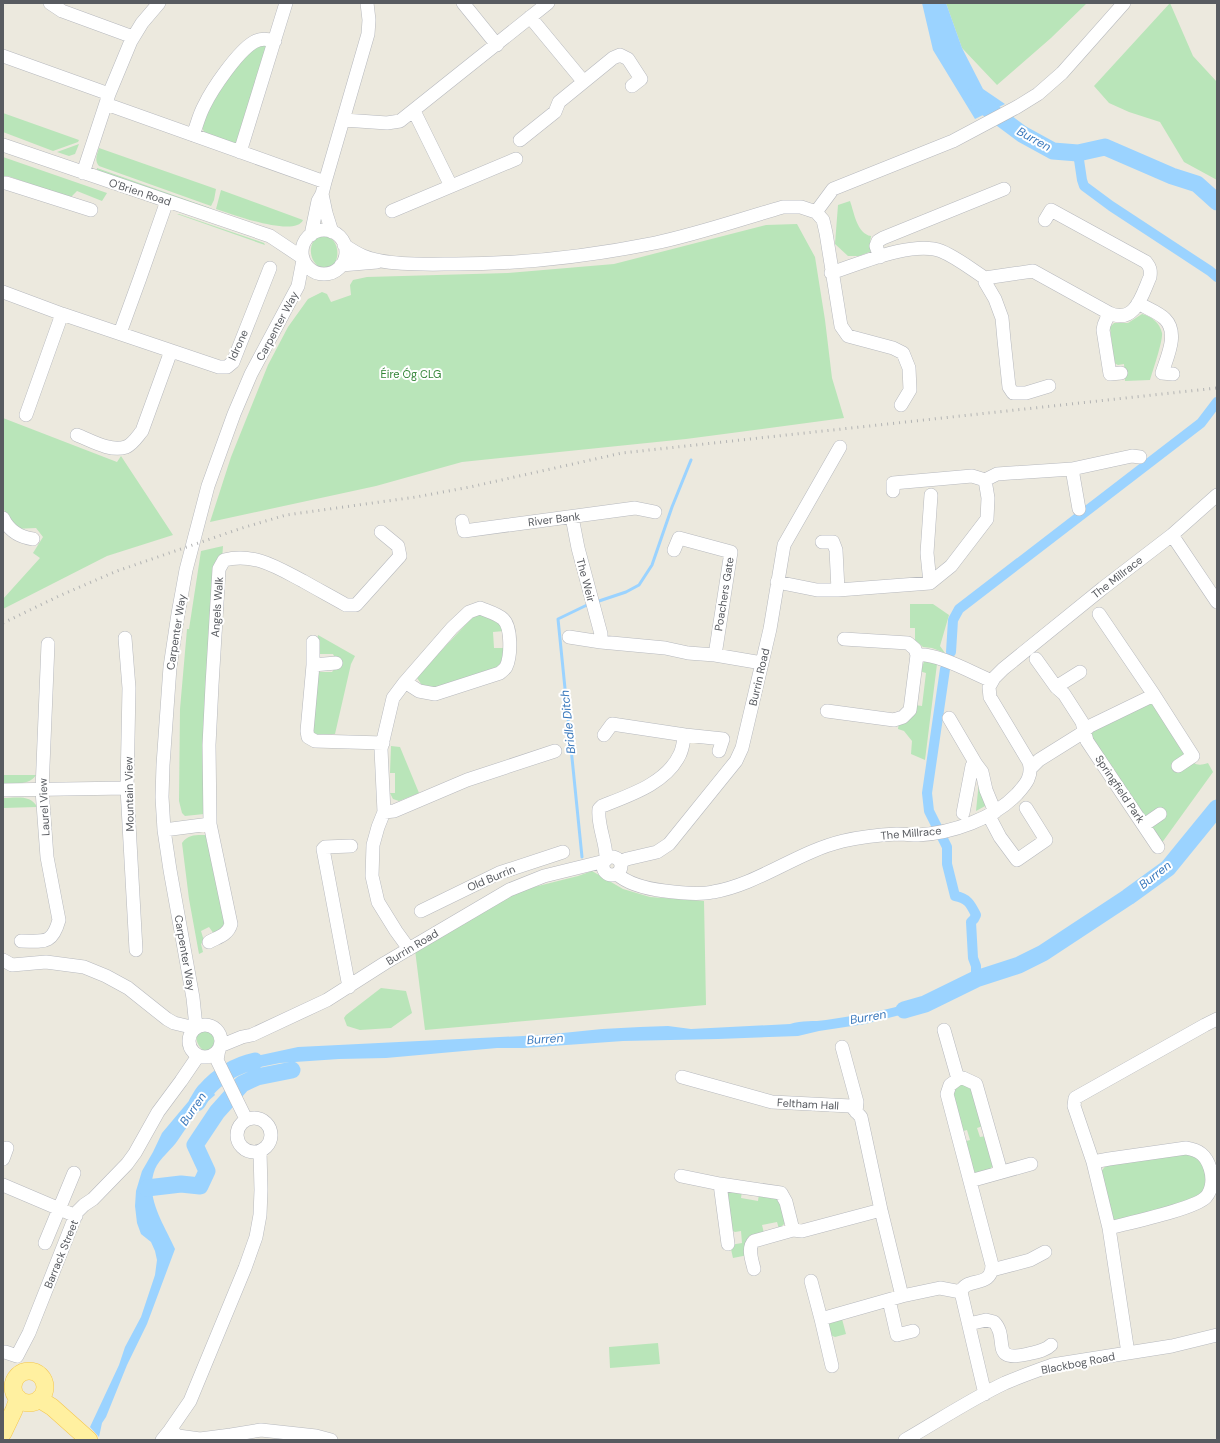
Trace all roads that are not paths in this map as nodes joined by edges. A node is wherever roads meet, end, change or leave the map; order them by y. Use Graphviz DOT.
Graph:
graph roads {
  1 [pos="50,3"];
  2 [pos="159,3"];
  3 [pos="286,3"];
  4 [pos="367,3"];
  5 [pos="463,3"];
  6 [pos="548,3"];
  7 [pos="1124,3"];
  8 [pos="530,17"];
  9 [pos="133,37"];
  10 [pos="275,41"];
  11 [pos="497,45"];
  12 [pos="3,56"];
  13 [pos="583,81"];
  14 [pos="632,86"];
  15 [pos="108,99"];
  16 [pos="414,111"];
  17 [pos="344,120"];
  18 [pos="193,135"];
  19 [pos="520,140"];
  20 [pos="3,145"];
  21 [pos="240,152"];
  22 [pos="516,159"];
  23 [pos="83,173"];
  24 [pos="3,183"];
  25 [pos="451,186"];
  26 [pos="323,188"];
  27 [pos="1004,189"];
  28 [pos="167,201"];
  29 [pos="91,210"];
  30 [pos="392,211"];
  31 [pos="816,212"];
  32 [pos="1045,220"];
  33 [pos="332,232"];
  34 [pos="310,236"];
  35 [pos="278,240"];
  36 [pos="344,245"];
  37 [pos="880,257"];
  38 [pos="303,259"];
  39 [pos="387,261"];
  40 [pos="341,265"];
  41 [pos="270,268"];
  42 [pos="832,273"];
  43 [pos="324,274"];
  44 [pos="985,278"];
  45 [pos="298,286"];
  46 [pos="3,292"];
  47 [pos="1138,303"];
  48 [pos="1109,313"];
  49 [pos="62,314"];
  50 [pos="120,333"];
  51 [pos="171,350"];
  52 [pos="1121,373"];
  53 [pos="1173,374"];
  54 [pos="1049,386"];
  55 [pos="901,405"];
  56 [pos="26,415"];
  57 [pos="77,435"];
  58 [pos="840,447"];
  59 [pos="1140,457"];
  60 [pos="1072,469"];
  61 [pos="985,480"];
  62 [pos="893,491"];
  63 [pos="1217,495"];
  64 [pos="935,501"];
  65 [pos="1079,509"];
  66 [pos="655,512"];
  67 [pos="572,517"];
  68 [pos="3,518"];
  69 [pos="462,520"];
  70 [pos="381,532"];
  71 [pos="1172,535"];
  72 [pos="33,539"];
  73 [pos="822,542"];
  74 [pos="674,550"];
  75 [pos="777,582"];
  76 [pos="930,583"];
  77 [pos="838,590"];
  78 [pos="1217,602"];
  79 [pos="1099,614"];
  80 [pos="569,637"];
  81 [pos="125,638"];
  82 [pos="844,639"];
  83 [pos="313,642"];
  84 [pos="601,642"];
  85 [pos="48,644"];
  86 [pos="714,655"];
  87 [pos="917,655"];
  88 [pos="1036,659"];
  89 [pos="336,663"];
  90 [pos="762,663"];
  91 [pos="313,665"];
  92 [pos="1080,672"];
  93 [pos="992,681"];
  94 [pos="405,682"];
  95 [pos="1056,687"];
  96 [pos="1154,695"];
  97 [pos="827,711"];
  98 [pos="949,718"];
  99 [pos="1084,730"];
  100 [pos="604,735"];
  101 [pos="685,735"];
  102 [pos="383,742"];
  103 [pos="555,751"];
  104 [pos="719,751"];
  105 [pos="976,764"];
  106 [pos="1178,766"];
  107 [pos="1031,768"];
  108 [pos="127,788"];
  109 [pos="3,790"];
  110 [pos="42,790"];
  111 [pos="1026,808"];
  112 [pos="384,812"];
  113 [pos="963,813"];
  114 [pos="992,814"];
  115 [pos="1160,814"];
  116 [pos="210,824"];
  117 [pos="1144,825"];
  118 [pos="164,830"];
  119 [pos="351,846"];
  120 [pos="1158,847"];
  121 [pos="563,852"];
  122 [pos="610,862"];
  123 [pos="499,873"];
  124 [pos="509,890"];
  125 [pos="421,911"];
  126 [pos="21,942"];
  127 [pos="209,942"];
  128 [pos="410,949"];
  129 [pos="136,950"];
  130 [pos="3,960"];
  131 [pos="349,987"];
  132 [pos="1217,1019"];
  133 [pos="174,1023"];
  134 [pos="204,1028"];
  135 [pos="944,1030"];
  136 [pos="242,1037"];
  137 [pos="189,1043"];
  138 [pos="842,1047"];
  139 [pos="212,1054"];
  140 [pos="682,1077"];
  141 [pos="958,1079"];
  142 [pos="856,1112"];
  143 [pos="244,1116"];
  144 [pos="260,1151"];
  145 [pos="1093,1162"];
  146 [pos="1031,1164"];
  147 [pos="1001,1172"];
  148 [pos="74,1173"];
  149 [pos="681,1176"];
  150 [pos="970,1181"];
  151 [pos="720,1184"];
  152 [pos="3,1185"];
  153 [pos="60,1208"];
  154 [pos="881,1210"];
  155 [pos="76,1216"];
  156 [pos="1109,1228"];
  157 [pos="793,1230"];
  158 [pos="45,1242"];
  159 [pos="728,1244"];
  160 [pos="1045,1252"];
  161 [pos="754,1270"];
  162 [pos="992,1270"];
  163 [pos="811,1281"];
  164 [pos="961,1292"];
  165 [pos="902,1296"];
  166 [pos="889,1300"];
  167 [pos="821,1319"];
  168 [pos="969,1324"];
  169 [pos="913,1331"];
  170 [pos="1217,1335"];
  171 [pos="1051,1345"];
  172 [pos="6,1352"];
  173 [pos="1128,1353"];
  174 [pos="832,1366"];
  175 [pos="23,1391"];
  176 [pos="985,1394"];
  177 [pos="3,1433"];
  178 [pos="84,1435"];
  179 [pos="166,1435"];
  180 [pos="232,1438"];
  181 [pos="331,1440"];
  182 [pos="905,1440"];
  1 -- 9 [label="street"];
  2 -- 9 [label="street"];
  3 -- 10 [label="street"];
  4 -- 17 [label="street"];
  5 -- 11 [label="street"];
  6 -- 8 [label="street"];
  7 -- 31 [label="street"];
  8 -- 11 [label="street"];
  8 -- 13 [label="street"];
  9 -- 15 [label="street"];
  10 -- 18 [label="street"];
  10 -- 21 [label="street"];
  11 -- 16 [label="street"];
  12 -- 15 [label="street"];
  13 -- 14 [label="street"];
  13 -- 19 [label="street"];
  15 -- 18 [label="street"];
  15 -- 23 [label="street"];
  16 -- 17 [label="street"];
  16 -- 25 [label="street"];
  17 -- 26 [label="street"];
  18 -- 21 [label="street"];
  20 -- 23 [label="street, O'Brien Road"];
  21 -- 26 [label="street"];
  22 -- 25 [label="street"];
  23 -- 28 [label="street, O'Brien Road"];
  24 -- 29 [label="street"];
  25 -- 30 [label="street"];
  26 -- 33 [label="street"];
  26 -- 34 [label="street"];
  27 -- 37 [label="street"];
  28 -- 35 [label="street, O'Brien Road"];
  28 -- 50 [label="street"];
  31 -- 39 [label="street"];
  31 -- 42 [label="street"];
  32 -- 47 [label="street"];
  33 -- 34 [label="street"];
  33 -- 36 [label="street"];
  34 -- 35 [label="street, O'Brien Road"];
  34 -- 38 [label="street"];
  35 -- 38 [label="street, O'Brien Road"];
  36 -- 39 [label="street"];
  36 -- 40 [label="street"];
  37 -- 42 [label="street"];
  37 -- 44 [label="street"];
  38 -- 43 [label="street"];
  38 -- 45 [label="street, Carpenter Way"];
  39 -- 40 [label="street"];
  40 -- 43 [label="street"];
  41 -- 51 [label="street, Idrone"];
  42 -- 55 [label="street"];
  43 -- 45 [label="street, Carpenter Way"];
  44 -- 48 [label="street"];
  44 -- 54 [label="street"];
  45 -- 118 [label="street, Carpenter Way"];
  46 -- 49 [label="street, Idrone"];
  47 -- 48 [label="street"];
  47 -- 53 [label="street"];
  48 -- 52 [label="street"];
  49 -- 50 [label="street, Idrone"];
  49 -- 56 [label="street"];
  50 -- 51 [label="street, Idrone"];
  51 -- 57 [label="street"];
  58 -- 75 [label="street, Burrin Road"];
  59 -- 60 [label="street"];
  60 -- 61 [label="street"];
  60 -- 65 [label="street"];
  61 -- 62 [label="street"];
  61 -- 76 [label="street"];
  63 -- 71 [label="street, The Millrace"];
  64 -- 76 [label="street"];
  66 -- 67 [label="street, River Bank"];
  67 -- 69 [label="street, River Bank"];
  67 -- 84 [label="street, The Weir"];
  68 -- 72 [label="street"];
  70 -- 116 [label="street, Angels Walk"];
  71 -- 78 [label="street"];
  71 -- 93 [label="street, The Millrace"];
  73 -- 77 [label="street"];
  74 -- 86 [label="street, Poachers Gate"];
  75 -- 77 [label="street"];
  75 -- 90 [label="street, Burrin Road"];
  76 -- 77 [label="street"];
  79 -- 96 [label="street"];
  80 -- 84 [label="street"];
  81 -- 108 [label="street, Mountain View"];
  82 -- 87 [label="street"];
  83 -- 91 [label="street"];
  84 -- 86 [label="street"];
  85 -- 110 [label="street, Laurel View"];
  86 -- 90 [label="street"];
  87 -- 93 [label="street"];
  87 -- 97 [label="street"];
  88 -- 95 [label="street, Springfield Park"];
  89 -- 91 [label="street"];
  90 -- 122 [label="street, Burrin Road"];
  91 -- 102 [label="street"];
  92 -- 95 [label="street"];
  93 -- 107 [label="street"];
  94 -- 94 [label="street"];
  94 -- 102 [label="street"];
  95 -- 99 [label="street, Springfield Park"];
  96 -- 99 [label="street"];
  96 -- 106 [label="street"];
  98 -- 105 [label="street"];
  99 -- 107 [label="street"];
  99 -- 117 [label="street, Springfield Park"];
  100 -- 101 [label="street"];
  101 -- 104 [label="street"];
  101 -- 122 [label="street"];
  102 -- 112 [label="street"];
  103 -- 112 [label="street"];
  105 -- 113 [label="street"];
  105 -- 114 [label="street"];
  107 -- 114 [label="street, The Millrace"];
  108 -- 110 [label="street"];
  108 -- 129 [label="street, Mountain View"];
  109 -- 110 [label="street"];
  110 -- 126 [label="street, Laurel View"];
  111 -- 114 [label="street"];
  112 -- 128 [label="street"];
  114 -- 122 [label="street, The Millrace"];
  115 -- 117 [label="street"];
  116 -- 118 [label="street"];
  116 -- 127 [label="street, Angels Walk"];
  117 -- 120 [label="street, Springfield Park"];
  118 -- 134 [label="street, Carpenter Way"];
  119 -- 131 [label="street"];
  121 -- 123 [label="street, Old Burrin"];
  122 -- 124 [label="street, Burrin Road"];
  123 -- 124 [label="street"];
  123 -- 125 [label="street, Old Burrin"];
  124 -- 128 [label="street, Burrin Road"];
  128 -- 131 [label="street, Burrin Road"];
  130 -- 133 [label="street"];
  131 -- 136 [label="street, Burrin Road"];
  132 -- 145 [label="street"];
  133 -- 134 [label="street"];
  133 -- 137 [label="street"];
  134 -- 136 [label="street"];
  134 -- 137 [label="street"];
  134 -- 139 [label="street"];
  135 -- 141 [label="street"];
  136 -- 139 [label="street, Burrin Road"];
  137 -- 139 [label="street"];
  138 -- 142 [label="street"];
  139 -- 143 [label="street"];
  139 -- 155 [label="street, Barrack Street"];
  140 -- 142 [label="street, Feltham Hall"];
  141 -- 147 [label="street"];
  141 -- 150 [label="street"];
  142 -- 154 [label="street"];
  143 -- 144 [label="street"];
  143 -- 144 [label="street"];
  144 -- 179 [label="street"];
  145 -- 156 [label="street"];
  145 -- 156 [label="street"];
  146 -- 147 [label="street"];
  147 -- 150 [label="street"];
  148 -- 153 [label="street"];
  149 -- 151 [label="street"];
  150 -- 162 [label="street"];
  151 -- 157 [label="street"];
  151 -- 159 [label="street"];
  152 -- 153 [label="street"];
  153 -- 155 [label="street"];
  153 -- 158 [label="street"];
  154 -- 157 [label="street"];
  154 -- 165 [label="street"];
  155 -- 172 [label="street, Barrack Street"];
  156 -- 173 [label="street"];
  157 -- 161 [label="street"];
  160 -- 162 [label="street"];
  162 -- 164 [label="street"];
  163 -- 167 [label="street"];
  164 -- 165 [label="street"];
  164 -- 168 [label="street"];
  165 -- 166 [label="street"];
  166 -- 167 [label="street"];
  166 -- 169 [label="street"];
  167 -- 174 [label="street"];
  168 -- 171 [label="street"];
  168 -- 176 [label="street"];
  170 -- 173 [label="street, Blackbog Road"];
  173 -- 176 [label="street, Blackbog Road"];
  175 -- 177 [label="main road"];
  175 -- 178 [label="main road"];
  176 -- 182 [label="street, Blackbog Road"];
  179 -- 180 [label="street"];
  180 -- 181 [label="street"];
}
